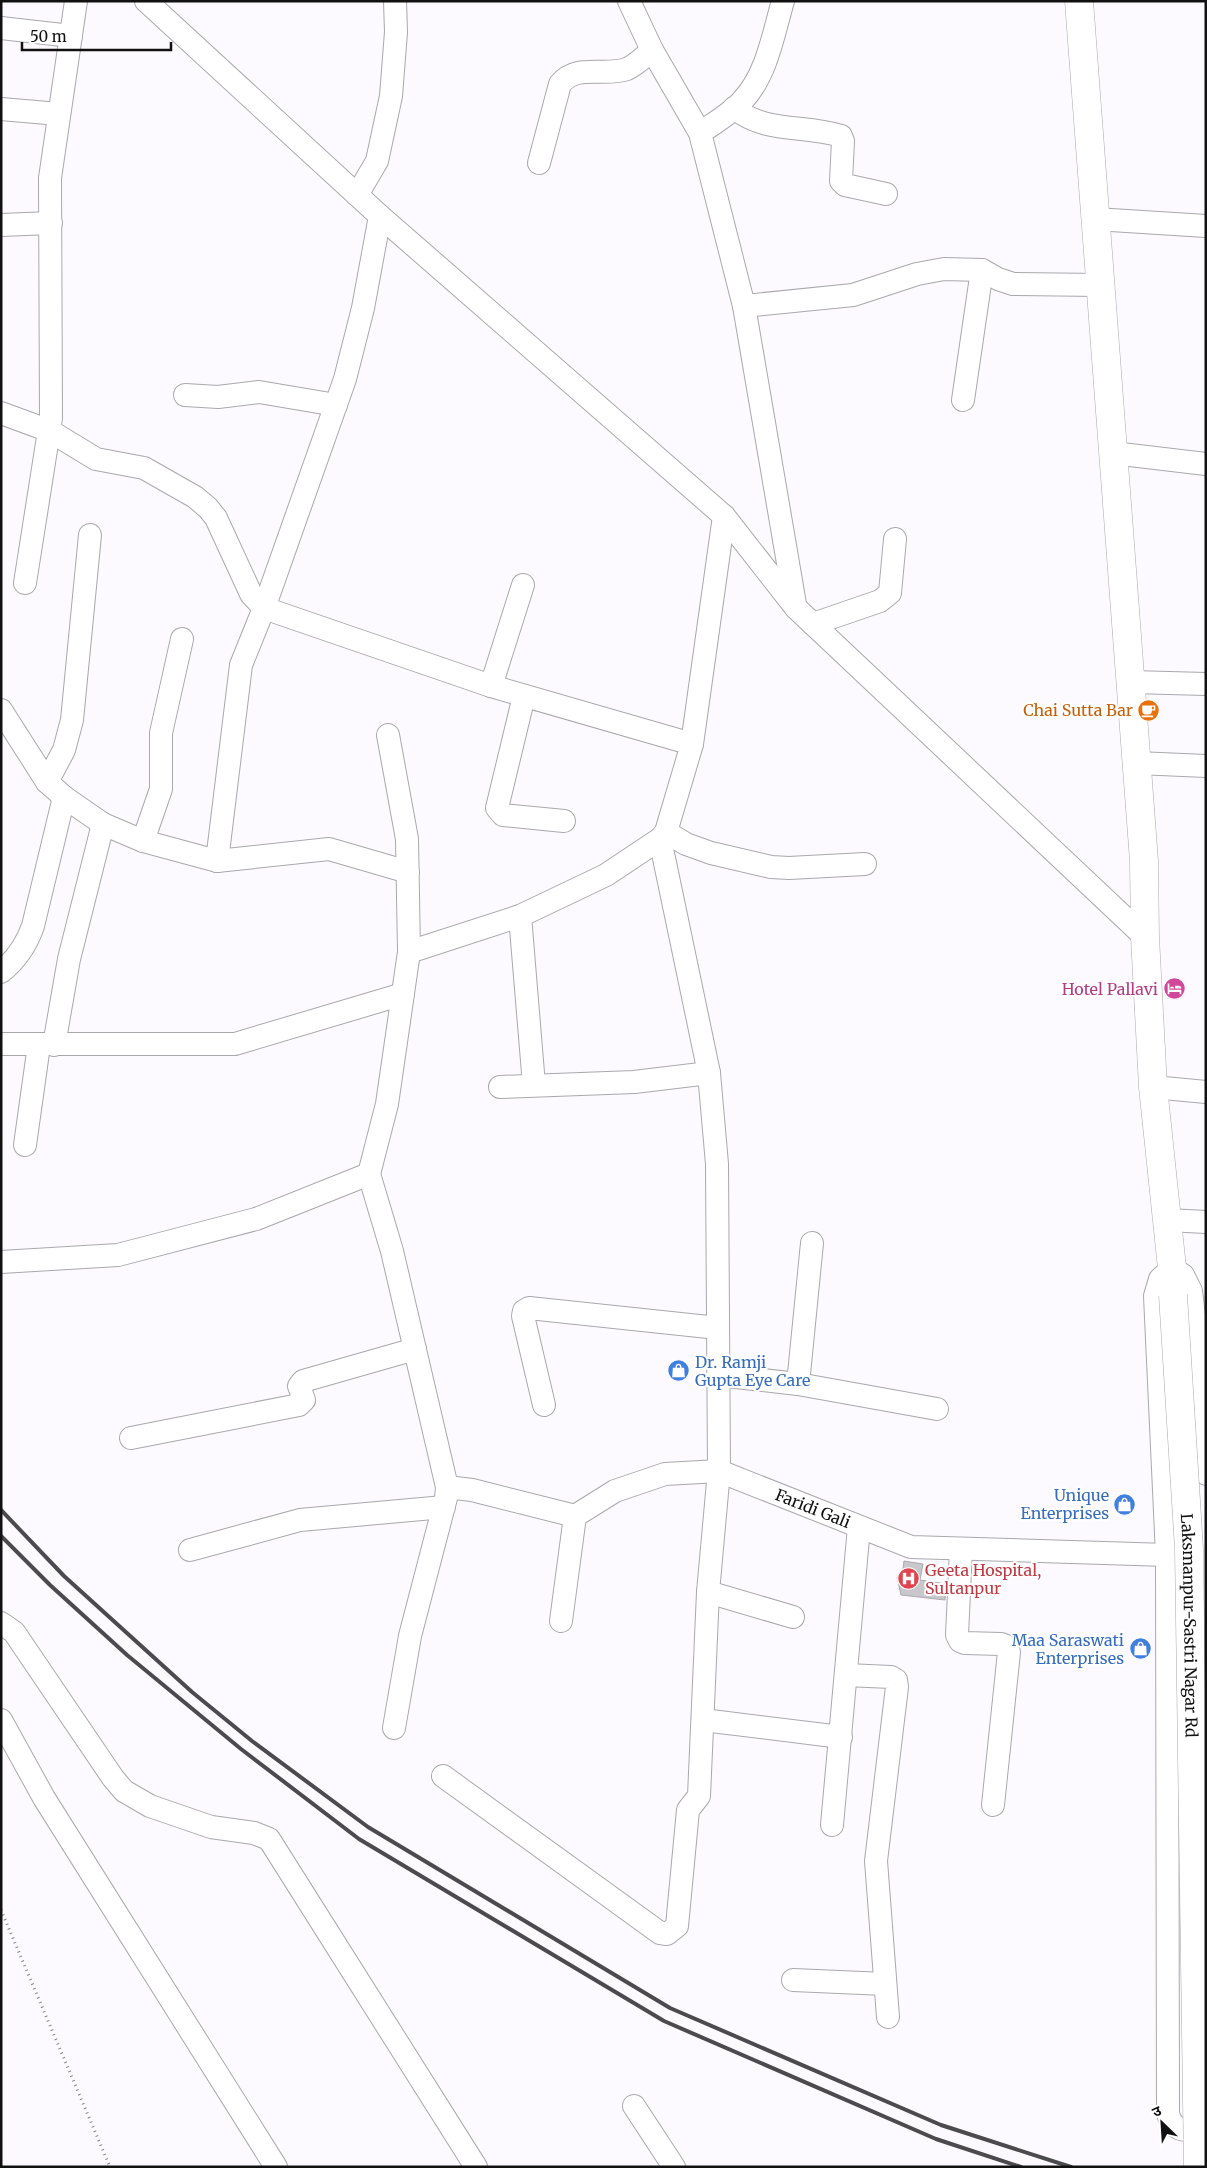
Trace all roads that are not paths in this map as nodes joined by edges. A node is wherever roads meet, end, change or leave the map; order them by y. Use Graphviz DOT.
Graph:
graph roads {
  1 [pos="76,1"];
  2 [pos="395,1"];
  3 [pos="629,1"];
  4 [pos="783,1"];
  5 [pos="1079,1"];
  6 [pos="158,5"];
  7 [pos="1,28"];
  8 [pos="71,36"];
  9 [pos="652,50"];
  10 [pos="734,108"];
  11 [pos="1,109"];
  12 [pos="59,114"];
  13 [pos="700,133"];
  14 [pos="539,163"];
  15 [pos="886,194"];
  16 [pos="357,195"];
  17 [pos="380,216"];
  18 [pos="1096,220"];
  19 [pos="51,223"];
  20 [pos="1,225"];
  21 [pos="1206,226"];
  22 [pos="982,270"];
  23 [pos="1100,285"];
  24 [pos="744,306"];
  25 [pos="185,395"];
  26 [pos="963,400"];
  27 [pos="336,405"];
  28 [pos="1,413"];
  29 [pos="50,431"];
  30 [pos="1113,453"];
  31 [pos="1206,464"];
  32 [pos="724,516"];
  33 [pos="90,535"];
  34 [pos="895,539"];
  35 [pos="25,583"];
  36 [pos="523,585"];
  37 [pos="264,608"];
  38 [pos="796,608"];
  39 [pos="813,624"];
  40 [pos="182,639"];
  41 [pos="1131,682"];
  42 [pos="1206,684"];
  43 [pos="491,686"];
  44 [pos="524,696"];
  45 [pos="1,710"];
  46 [pos="388,735"];
  47 [pos="692,744"];
  48 [pos="1137,763"];
  49 [pos="1206,766"];
  50 [pos="55,789"];
  51 [pos="564,820"];
  52 [pos="103,824"];
  53 [pos="663,836"];
  54 [pos="143,841"];
  55 [pos="217,861"];
  56 [pos="865,864"];
  57 [pos="408,872"];
  58 [pos="520,916"];
  59 [pos="1145,937"];
  60 [pos="409,952"];
  61 [pos="1,972"];
  62 [pos="403,994"];
  63 [pos="1,1044"];
  64 [pos="46,1045"];
  65 [pos="709,1074"];
  66 [pos="534,1085"];
  67 [pos="500,1087"];
  68 [pos="1153,1087"];
  69 [pos="1206,1092"];
  70 [pos="25,1145"];
  71 [pos="368,1174"];
  72 [pos="1167,1220"];
  73 [pos="1206,1222"];
  74 [pos="812,1243"];
  75 [pos="1,1262"];
  76 [pos="1185,1282"];
  77 [pos="718,1328"];
  78 [pos="415,1349"];
  79 [pos="1202,1365"];
  80 [pos="718,1375"];
  81 [pos="798,1384"];
  82 [pos="544,1405"];
  83 [pos="937,1409"];
  84 [pos="131,1438"];
  85 [pos="719,1471"];
  86 [pos="1206,1474"];
  87 [pos="446,1497"];
  88 [pos="575,1516"];
  89 [pos="859,1527"];
  90 [pos="961,1549"];
  91 [pos="190,1550"];
  92 [pos="1167,1555"];
  93 [pos="708,1592"];
  94 [pos="793,1617"];
  95 [pos="561,1621"];
  96 [pos="1,1624"];
  97 [pos="846,1674"];
  98 [pos="1,1720"];
  99 [pos="703,1720"];
  100 [pos="394,1728"];
  101 [pos="840,1737"];
  102 [pos="443,1776"];
  103 [pos="993,1805"];
  104 [pos="832,1825"];
  105 [pos="792,1980"];
  106 [pos="885,1984"];
  107 [pos="888,2017"];
  108 [pos="634,2106"];
  109 [pos="1206,2131"];
  110 [pos="276,2167"];
  111 [pos="476,2167"];
  112 [pos="674,2167"];
  113 [pos="1198,2167"];
  1 -- 8 [label="street"];
  2 -- 16 [label="street"];
  3 -- 9 [label="street"];
  4 -- 10 [label="street"];
  5 -- 18 [label="street, Laksmanpur-Sastri Nagar Rd"];
  6 -- 16 [label="street"];
  7 -- 8 [label="street"];
  8 -- 12 [label="street"];
  9 -- 13 [label="street"];
  9 -- 14 [label="street"];
  10 -- 13 [label="street"];
  10 -- 15 [label="street"];
  11 -- 12 [label="street"];
  12 -- 19 [label="street"];
  13 -- 24 [label="street"];
  16 -- 17 [label="street"];
  17 -- 27 [label="street"];
  17 -- 32 [label="street"];
  18 -- 21 [label="street"];
  18 -- 23 [label="street, Laksmanpur-Sastri Nagar Rd"];
  19 -- 20 [label="street"];
  19 -- 29 [label="street"];
  22 -- 23 [label="street"];
  22 -- 24 [label="street"];
  22 -- 26 [label="street"];
  23 -- 30 [label="street, Laksmanpur-Sastri Nagar Rd"];
  24 -- 38 [label="street"];
  25 -- 27 [label="street"];
  27 -- 37 [label="street"];
  28 -- 29 [label="street"];
  29 -- 35 [label="street"];
  29 -- 37 [label="street"];
  30 -- 31 [label="street"];
  30 -- 41 [label="street, Laksmanpur-Sastri Nagar Rd"];
  32 -- 38 [label="street"];
  32 -- 47 [label="street"];
  33 -- 50 [label="street"];
  34 -- 39 [label="street"];
  36 -- 43 [label="street"];
  37 -- 43 [label="street"];
  37 -- 55 [label="street"];
  38 -- 39 [label="street"];
  39 -- 59 [label="street"];
  40 -- 54 [label="street"];
  41 -- 42 [label="street"];
  41 -- 48 [label="street, Laksmanpur-Sastri Nagar Rd"];
  43 -- 44 [label="street"];
  44 -- 47 [label="street"];
  44 -- 51 [label="street"];
  45 -- 50 [label="street"];
  46 -- 57 [label="street"];
  47 -- 53 [label="street"];
  48 -- 49 [label="street"];
  48 -- 59 [label="street, Laksmanpur-Sastri Nagar Rd"];
  50 -- 52 [label="street"];
  50 -- 61 [label="street"];
  52 -- 54 [label="street"];
  52 -- 64 [label="street"];
  53 -- 56 [label="street"];
  53 -- 58 [label="street"];
  53 -- 65 [label="street"];
  54 -- 55 [label="street"];
  55 -- 57 [label="street"];
  57 -- 60 [label="street"];
  58 -- 60 [label="street"];
  58 -- 66 [label="street"];
  59 -- 68 [label="street, Laksmanpur-Sastri Nagar Rd"];
  60 -- 62 [label="street"];
  62 -- 64 [label="street"];
  62 -- 71 [label="street"];
  63 -- 64 [label="street"];
  64 -- 70 [label="street"];
  65 -- 66 [label="street"];
  65 -- 77 [label="street"];
  66 -- 67 [label="street"];
  68 -- 69 [label="street"];
  68 -- 72 [label="street, Laksmanpur-Sastri Nagar Rd"];
  71 -- 75 [label="street"];
  71 -- 78 [label="street"];
  72 -- 73 [label="street"];
  72 -- 76 [label="street, Laksmanpur-Sastri Nagar Rd"];
  74 -- 81 [label="street"];
  76 -- 79 [label="street"];
  76 -- 92 [label="street"];
  76 -- 113 [label="street, Laksmanpur-Sastri Nagar Rd, bridge"];
  77 -- 80 [label="street"];
  77 -- 82 [label="street"];
  78 -- 84 [label="street"];
  78 -- 87 [label="street"];
  79 -- 86 [label="street"];
  80 -- 81 [label="street"];
  80 -- 85 [label="street"];
  81 -- 83 [label="street"];
  85 -- 88 [label="street, Faridi Gali"];
  85 -- 89 [label="street, Faridi Gali"];
  85 -- 93 [label="street"];
  87 -- 88 [label="street"];
  87 -- 91 [label="street"];
  87 -- 100 [label="street"];
  88 -- 95 [label="street"];
  89 -- 90 [label="street, Faridi Gali"];
  89 -- 97 [label="street"];
  90 -- 92 [label="street, Faridi Gali"];
  90 -- 103 [label="street"];
  92 -- 109 [label="street"];
  93 -- 94 [label="street"];
  93 -- 99 [label="street"];
  96 -- 111 [label="street"];
  97 -- 101 [label="street"];
  97 -- 106 [label="street"];
  98 -- 110 [label="street"];
  99 -- 101 [label="street"];
  99 -- 102 [label="street"];
  101 -- 104 [label="street"];
  105 -- 106 [label="street"];
  106 -- 107 [label="street"];
  108 -- 112 [label="street"];
}
